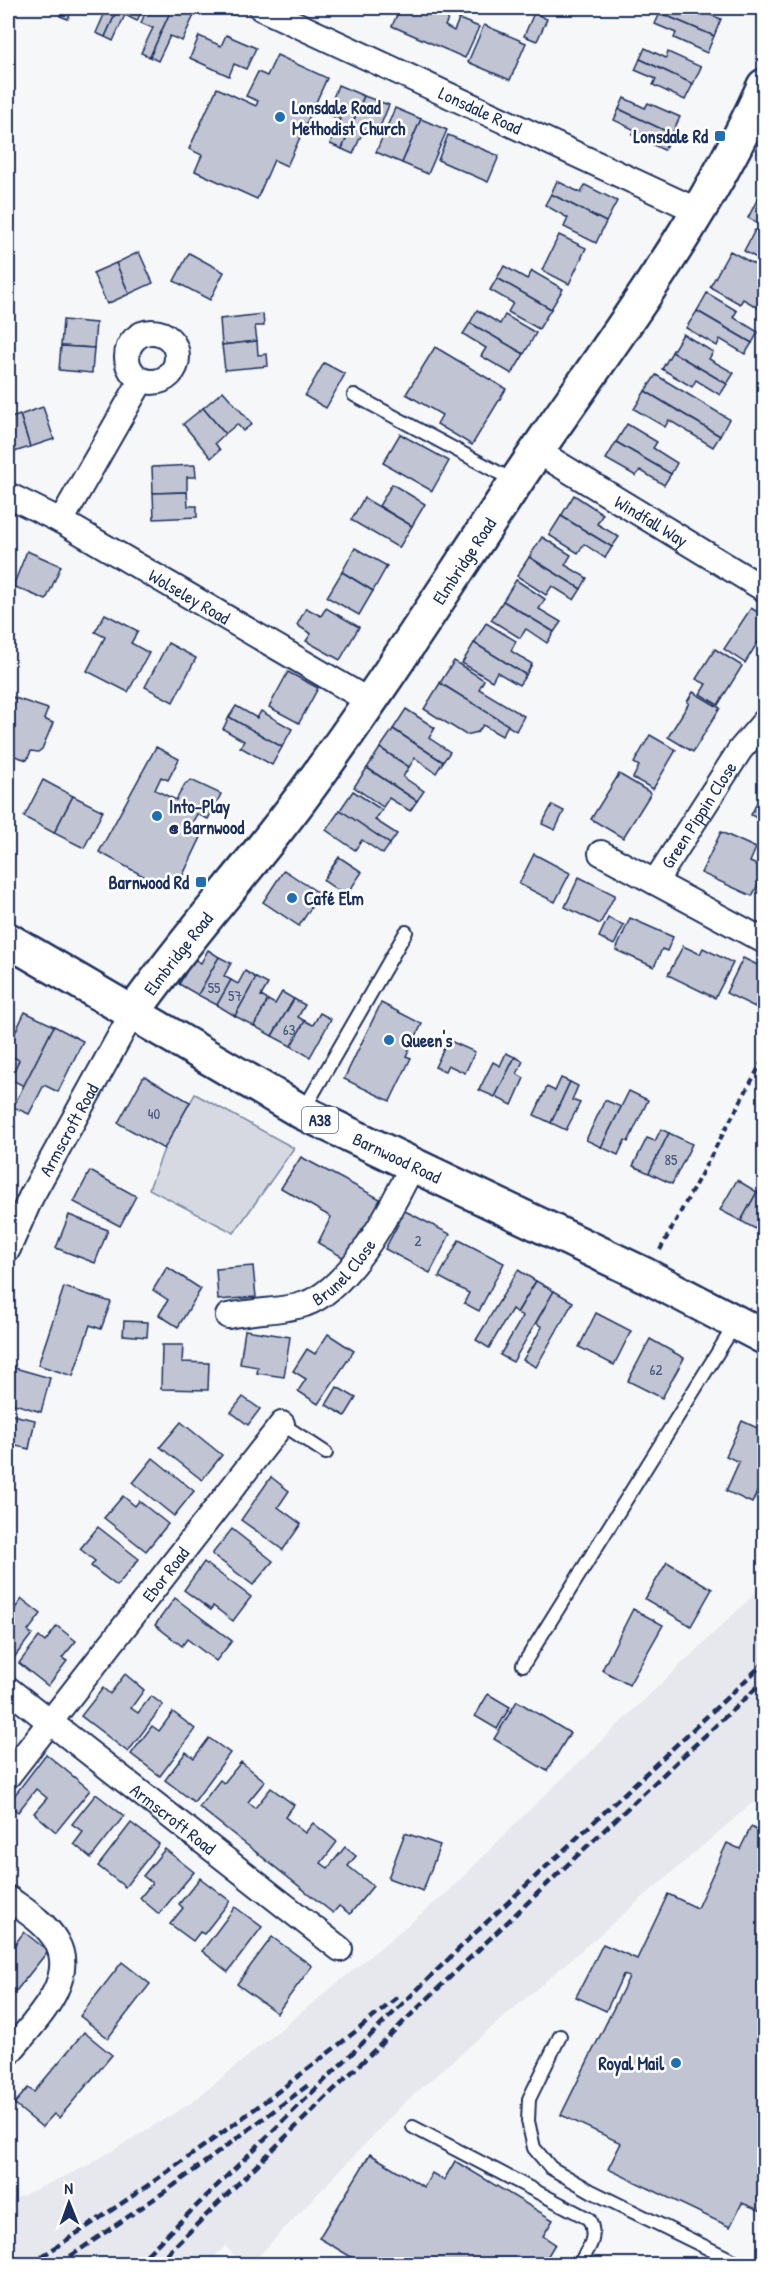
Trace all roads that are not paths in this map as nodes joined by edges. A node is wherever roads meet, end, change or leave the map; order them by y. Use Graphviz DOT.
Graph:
graph roads {
  1 [pos="261,8"];
  2 [pos="765,86"];
  3 [pos="698,211"];
  4 [pos="141,381"];
  5 [pos="354,395"];
  6 [pos="537,451"];
  7 [pos="516,482"];
  8 [pos="8,495"];
  9 [pos="61,521"];
  10 [pos="765,589"];
  11 [pos="369,701"];
  12 [pos="765,722"];
  13 [pos="601,853"];
  14 [pos="655,882"];
  15 [pos="406,932"];
  16 [pos="8,940"];
  17 [pos="765,941"];
  18 [pos="132,1014"];
  19 [pos="302,1112"];
  20 [pos="413,1164"];
  21 [pos="8,1249"];
  22 [pos="228,1316"];
  23 [pos="751,1329"];
  24 [pos="282,1424"];
  25 [pos="326,1453"];
  26 [pos="523,1665"];
  27 [pos="8,1689"];
  28 [pos="50,1723"];
  29 [pos="8,1776"];
  30 [pos="8,1898"];
  31 [pos="340,1948"];
  32 [pos="560,2036"];
  33 [pos="8,2054"];
  34 [pos="413,2127"];
  35 [pos="579,2265"];
  36 [pos="741,2265"];
  1 -- 3 [label="street, Lonsdale Road"];
  2 -- 3 [label="street, Elmbridge Road"];
  3 -- 6 [label="street, Elmbridge Road"];
  4 -- 9 [label="street"];
  5 -- 7 [label="lane"];
  6 -- 7 [label="street, Elmbridge Road"];
  6 -- 10 [label="street, Windfall Way"];
  7 -- 11 [label="street, Elmbridge Road"];
  8 -- 9 [label="street, Wolseley Road"];
  9 -- 11 [label="street, Wolseley Road"];
  11 -- 18 [label="street, Elmbridge Road"];
  12 -- 14 [label="street, Green Pippin Close"];
  13 -- 14 [label="street, Green Pippin Close"];
  14 -- 17 [label="street, Green Pippin Close"];
  15 -- 19 [label="lane"];
  16 -- 18 [label="street, Barnwood Road / A38"];
  18 -- 19 [label="street, Barnwood Road / A38"];
  18 -- 21 [label="street, Armscroft Road"];
  19 -- 20 [label="street, Barnwood Road / A38"];
  20 -- 22 [label="street, Brunel Close"];
  20 -- 23 [label="street, Barnwood Road / A38"];
  23 -- 26 [label="lane"];
  24 -- 25 [label="lane"];
  24 -- 28 [label="street, Ebor Road"];
  27 -- 28 [label="street, Armscroft Road"];
  28 -- 29 [label="street, Ebor Road"];
  28 -- 31 [label="street, Armscroft Road"];
  30 -- 33 [label="street"];
  32 -- 36 [label="lane"];
  34 -- 35 [label="lane"];
}
